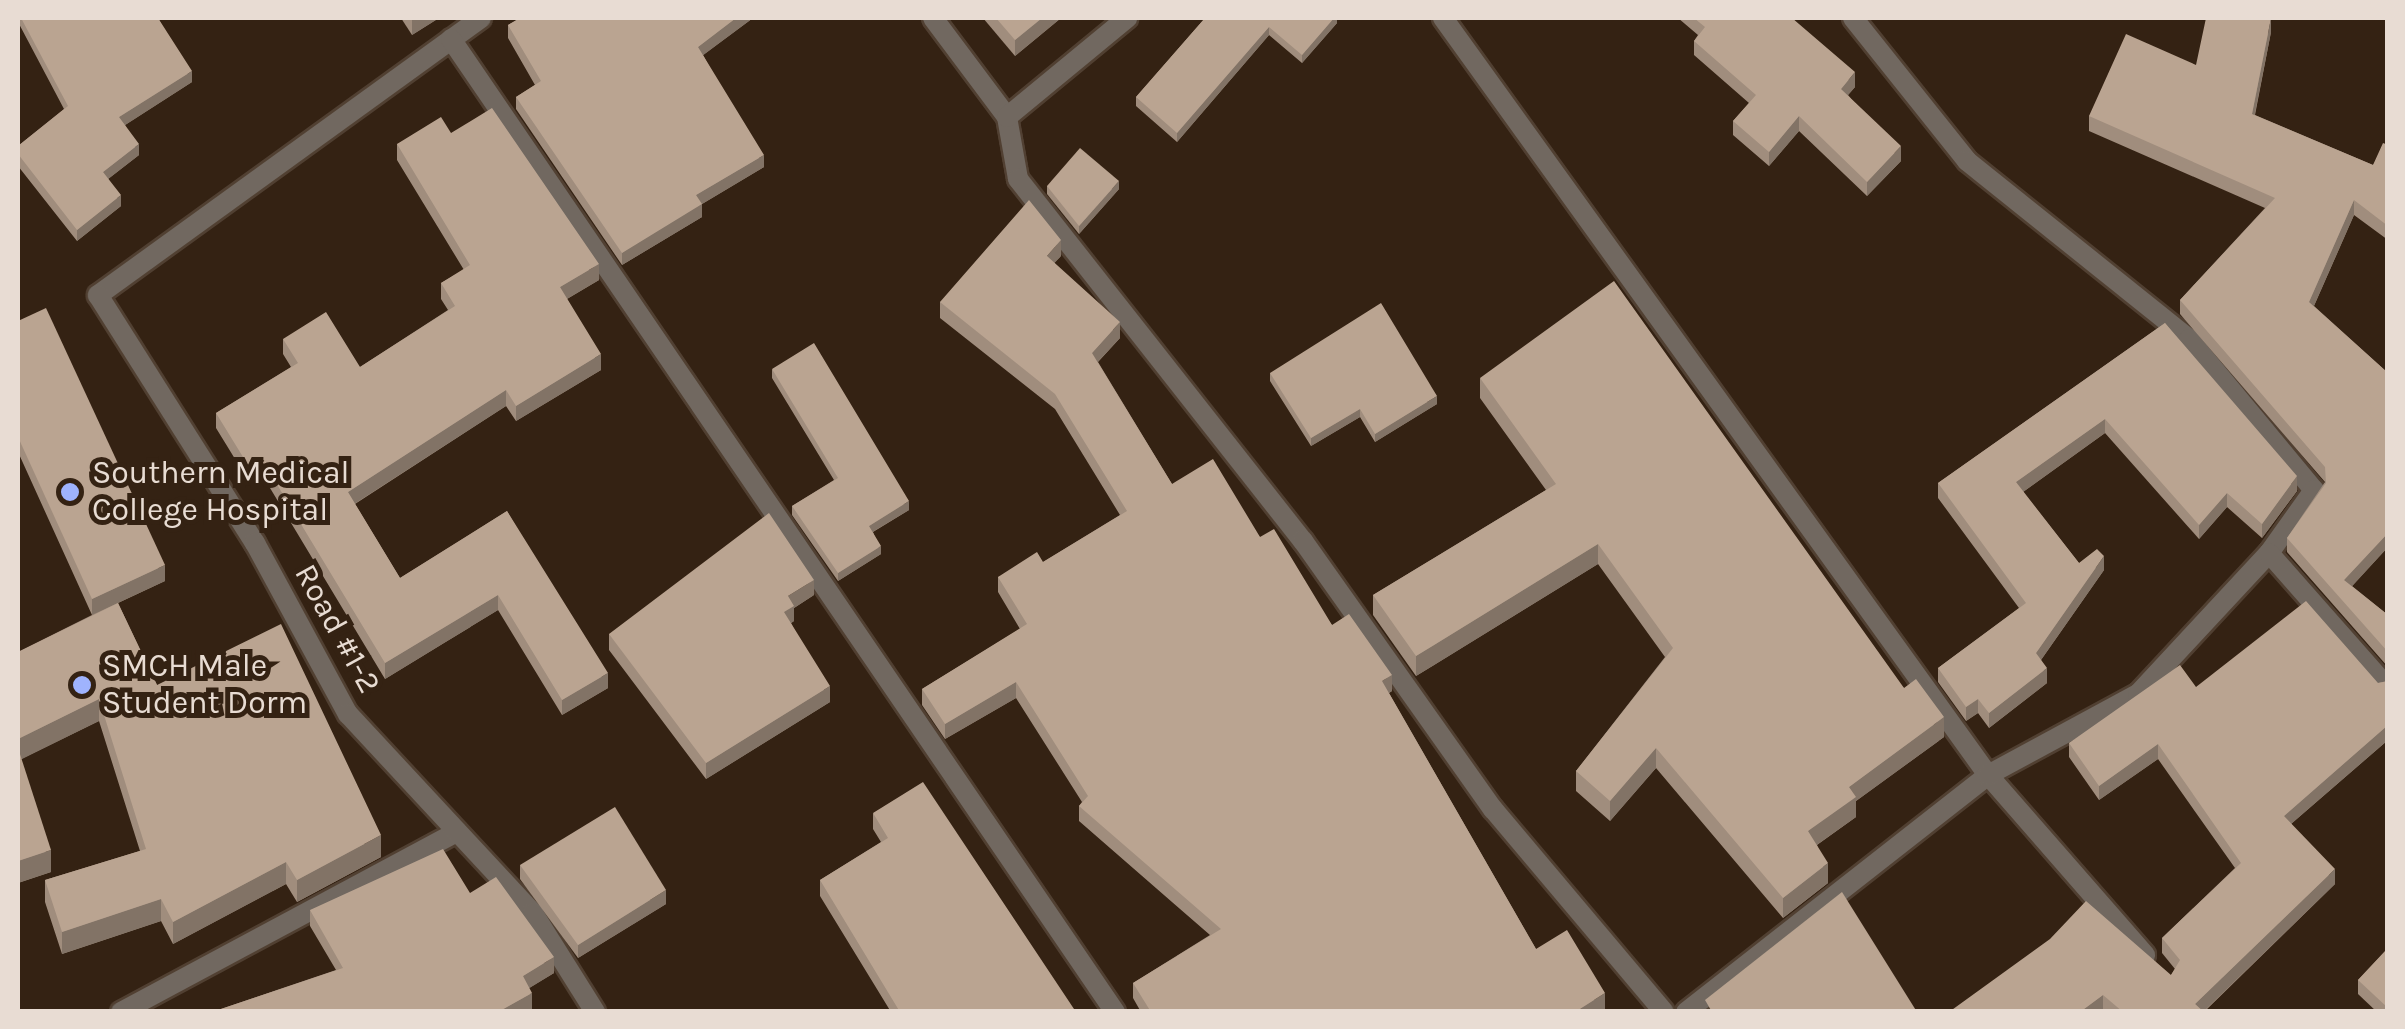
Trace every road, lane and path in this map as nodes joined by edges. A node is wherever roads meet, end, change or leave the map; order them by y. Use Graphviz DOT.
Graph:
graph roads {
  1 [pos="482,18"];
  2 [pos="934,18"];
  3 [pos="1126,18"];
  4 [pos="1443,18"];
  5 [pos="1853,18"];
  6 [pos="451,39"];
  7 [pos="1007,118"];
  8 [pos="2269,553"];
  9 [pos="2388,688"];
  10 [pos="1988,775"];
  11 [pos="457,832"];
  12 [pos="2167,978"];
  13 [pos="121,1012"];
  14 [pos="595,1012"];
  15 [pos="1116,1012"];
  16 [pos="1664,1012"];
  17 [pos="1686,1012"];
  1 -- 6 [label="street"];
  2 -- 7 [label="street"];
  3 -- 7 [label="street"];
  4 -- 10 [label="street"];
  5 -- 8 [label="street"];
  6 -- 11 [label="street, Road #1-2"];
  6 -- 15 [label="street"];
  7 -- 16 [label="street"];
  8 -- 9 [label="street"];
  8 -- 10 [label="street"];
  10 -- 12 [label="street"];
  10 -- 17 [label="street"];
  11 -- 13 [label="street"];
  11 -- 14 [label="street, Road #1-2"];
}
